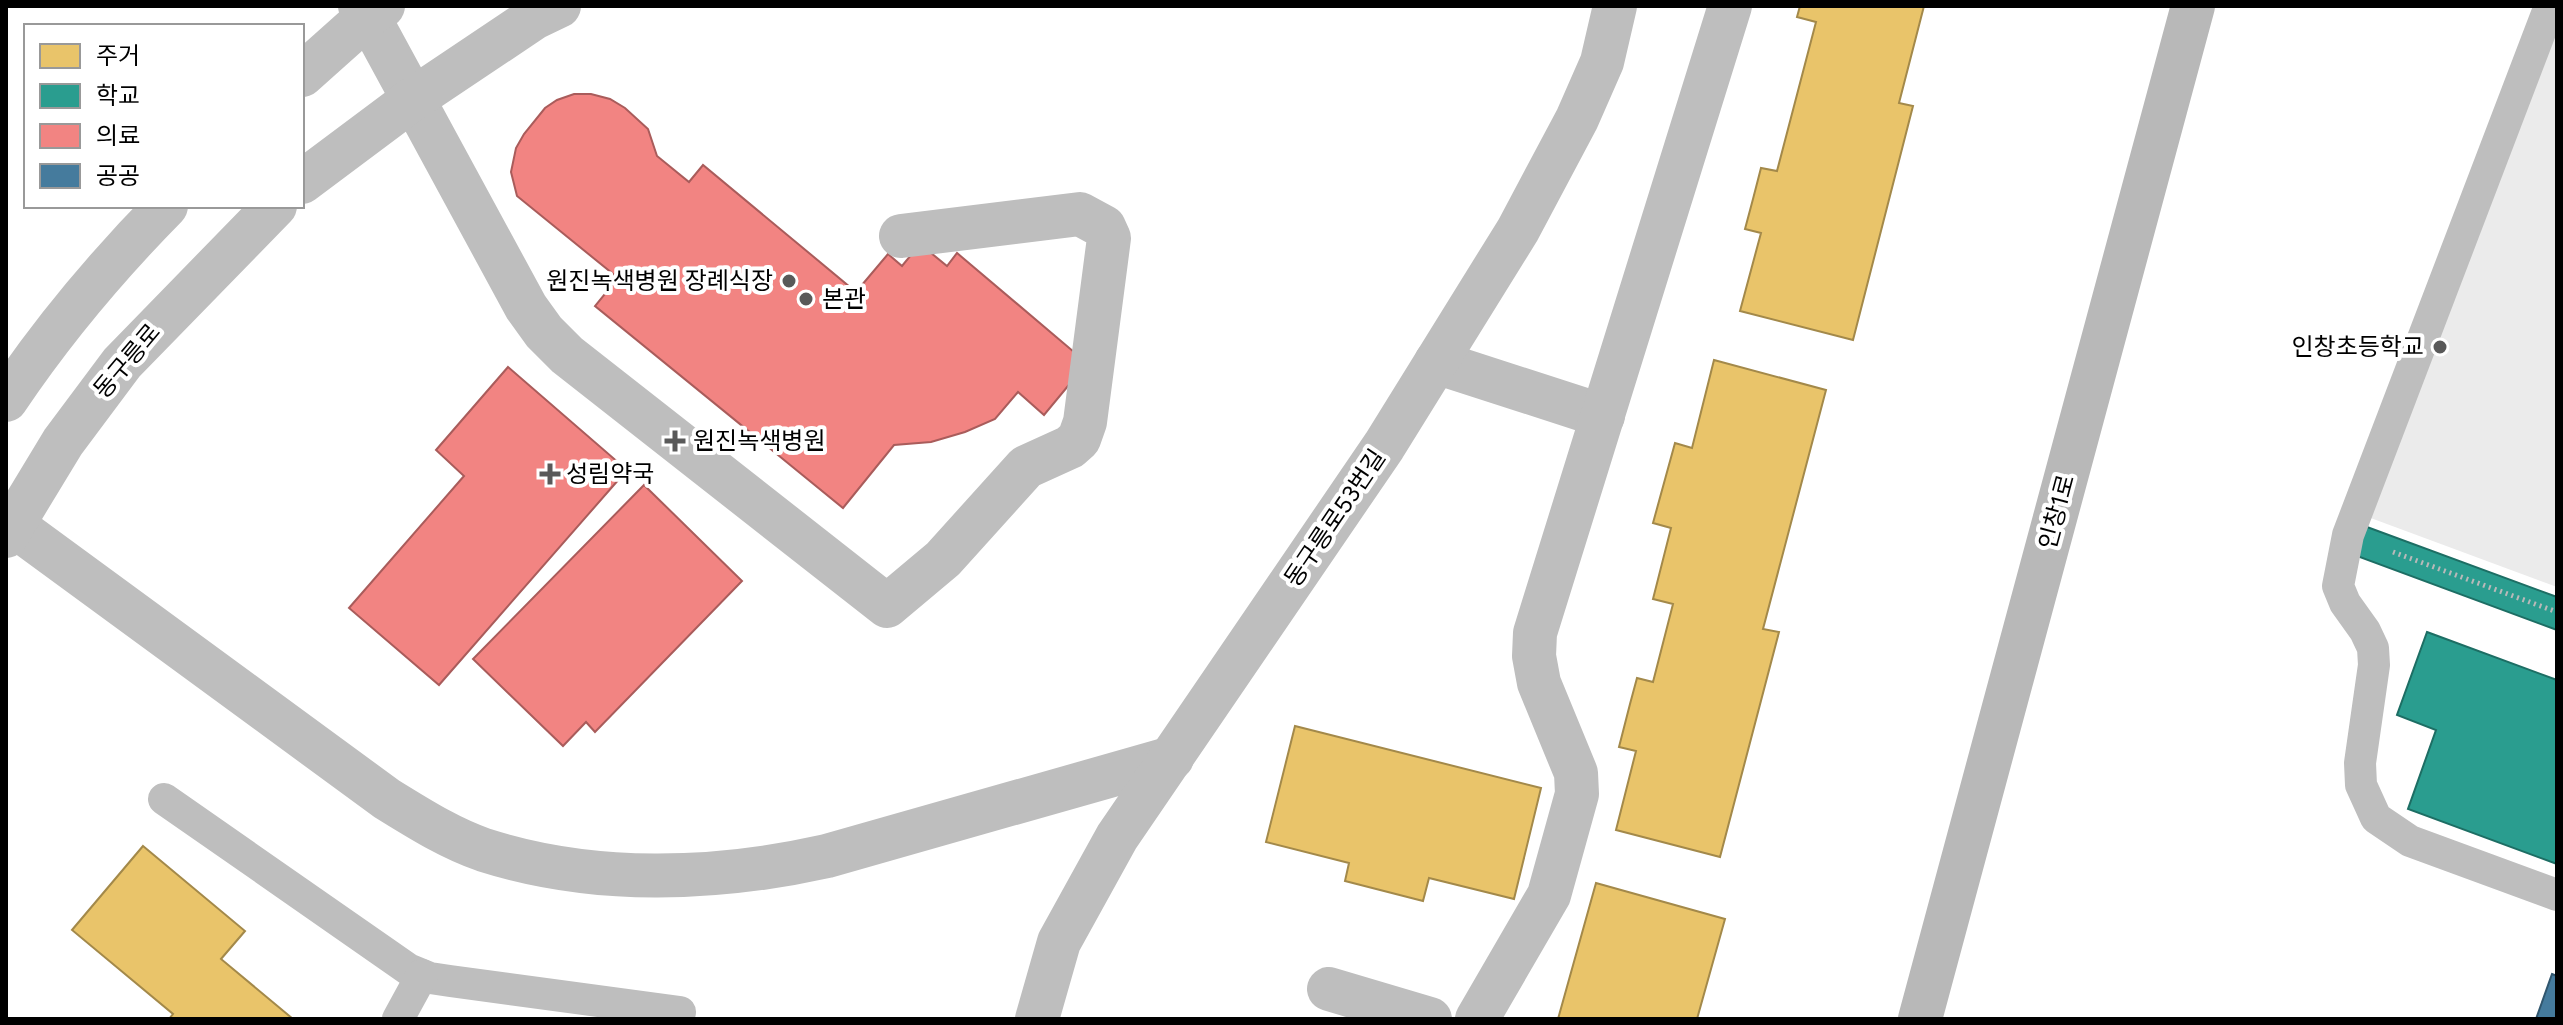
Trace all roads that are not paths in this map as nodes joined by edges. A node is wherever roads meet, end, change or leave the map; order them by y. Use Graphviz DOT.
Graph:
graph roads {
  1 [pos="559,6"];
  2 [pos="1615,6"];
  3 [pos="1730,6"];
  4 [pos="2193,6"];
  5 [pos="2550,6"];
  6 [pos="371,9"];
  7 [pos="304,73"];
  8 [pos="413,99"];
  9 [pos="304,181"];
  10 [pos="164,208"];
  11 [pos="273,208"];
  12 [pos="901,236"];
  13 [pos="1436,362"];
  14 [pos="6,400"];
  15 [pos="1603,416"];
  16 [pos="10,531"];
  17 [pos="1172,758"];
  18 [pos="164,799"];
  19 [pos="2557,895"];
  20 [pos="422,975"];
  21 [pos="1329,989"];
  22 [pos="680,1012"];
  23 [pos="398,1019"];
  24 [pos="1037,1019"];
  25 [pos="1430,1019"];
  26 [pos="1477,1019"];
  27 [pos="1920,1019"];
  1 -- 8 [label="street"];
  2 -- 13 [label="street, 동구릉로53번길"];
  3 -- 15 [label="street"];
  4 -- 27 [label="street, 인창1로"];
  5 -- 19 [label="lane"];
  6 -- 7 [label="street"];
  6 -- 8 [label="street"];
  8 -- 9 [label="street"];
  8 -- 12 [label="street"];
  10 -- 14 [label="street"];
  11 -- 16 [label="street, 동구릉로"];
  13 -- 15 [label="street"];
  13 -- 17 [label="street, 동구릉로53번길"];
  15 -- 26 [label="street"];
  16 -- 17 [label="street"];
  17 -- 24 [label="street, 동구릉로53번길"];
  18 -- 20 [label="lane"];
  20 -- 22 [label="lane"];
  20 -- 23 [label="lane"];
  21 -- 25 [label="street"];
}
